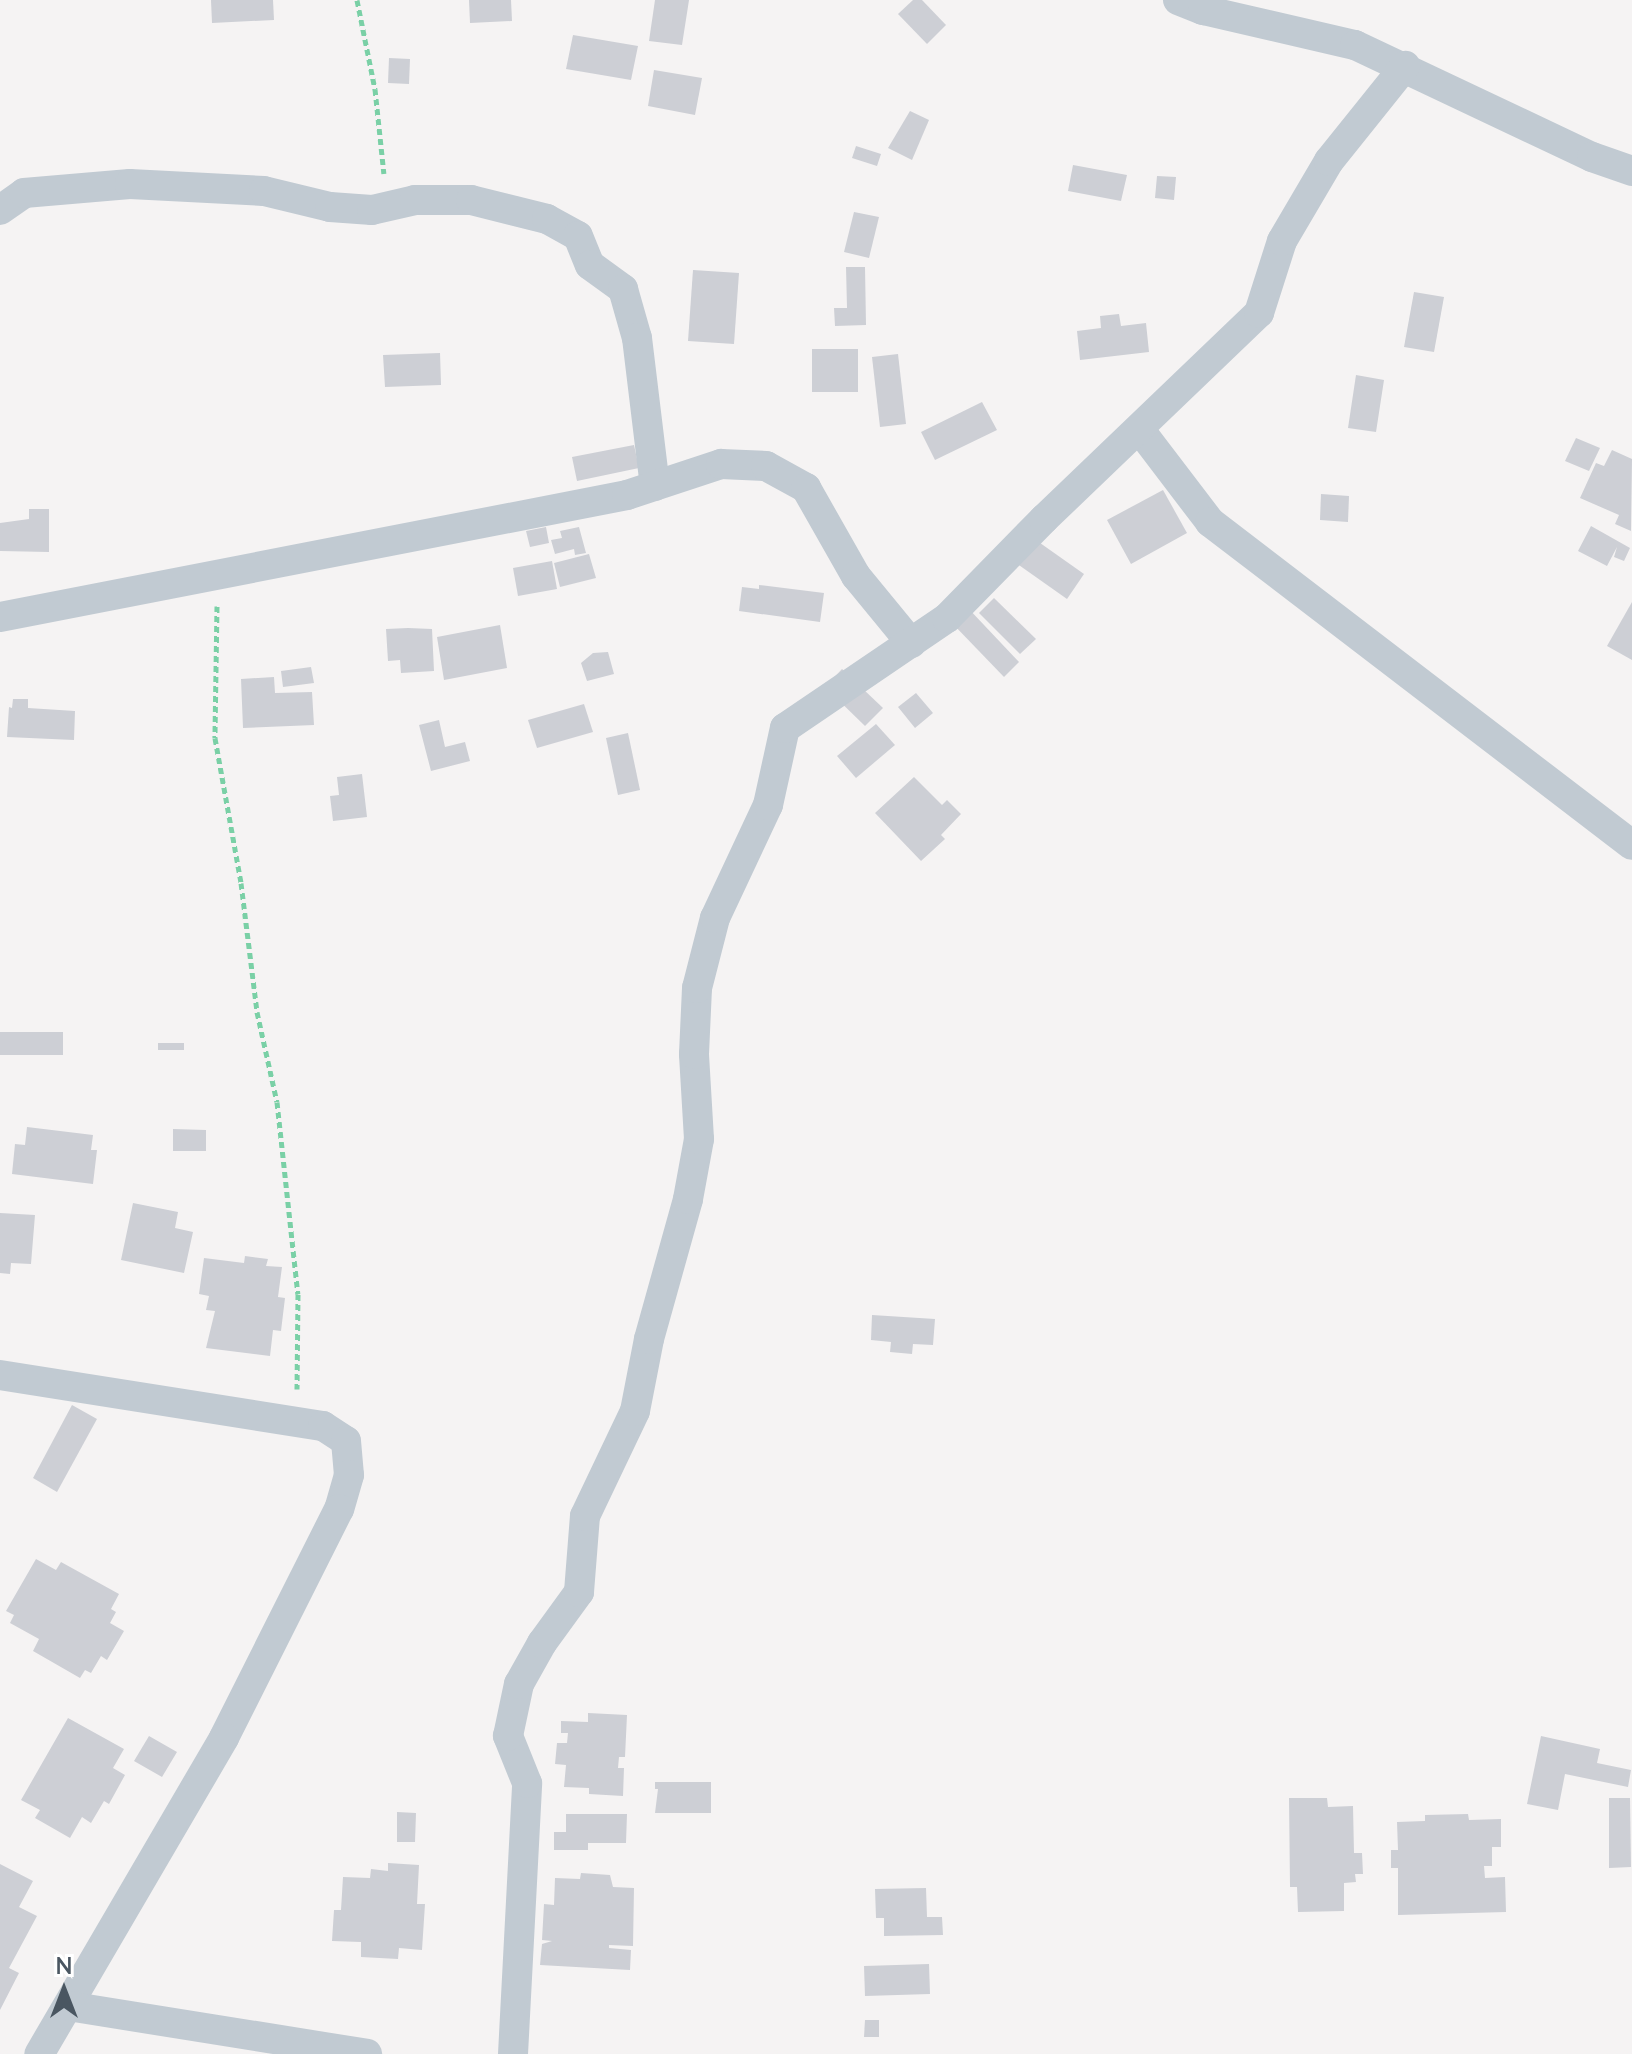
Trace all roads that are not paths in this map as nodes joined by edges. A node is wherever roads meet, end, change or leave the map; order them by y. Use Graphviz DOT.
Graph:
graph roads {
  1 [pos="1178,0"];
  2 [pos="1405,66"];
  3 [pos="1632,171"];
  4 [pos="0,210"];
  5 [pos="1140,430"];
  6 [pos="655,486"];
  7 [pos="0,617"];
  8 [pos="911,643"];
  9 [pos="1632,845"];
  10 [pos="0,1375"];
  11 [pos="68,2006"];
  12 [pos="39,2054"];
  13 [pos="367,2054"];
  14 [pos="513,2054"];
  1 -- 2 [label="street"];
  2 -- 3 [label="street"];
  2 -- 5 [label="street"];
  4 -- 6 [label="street"];
  5 -- 8 [label="street"];
  5 -- 9 [label="street"];
  6 -- 7 [label="street"];
  6 -- 8 [label="street"];
  8 -- 14 [label="street"];
  10 -- 11 [label="street"];
  11 -- 12 [label="street"];
  11 -- 13 [label="street"];
}
